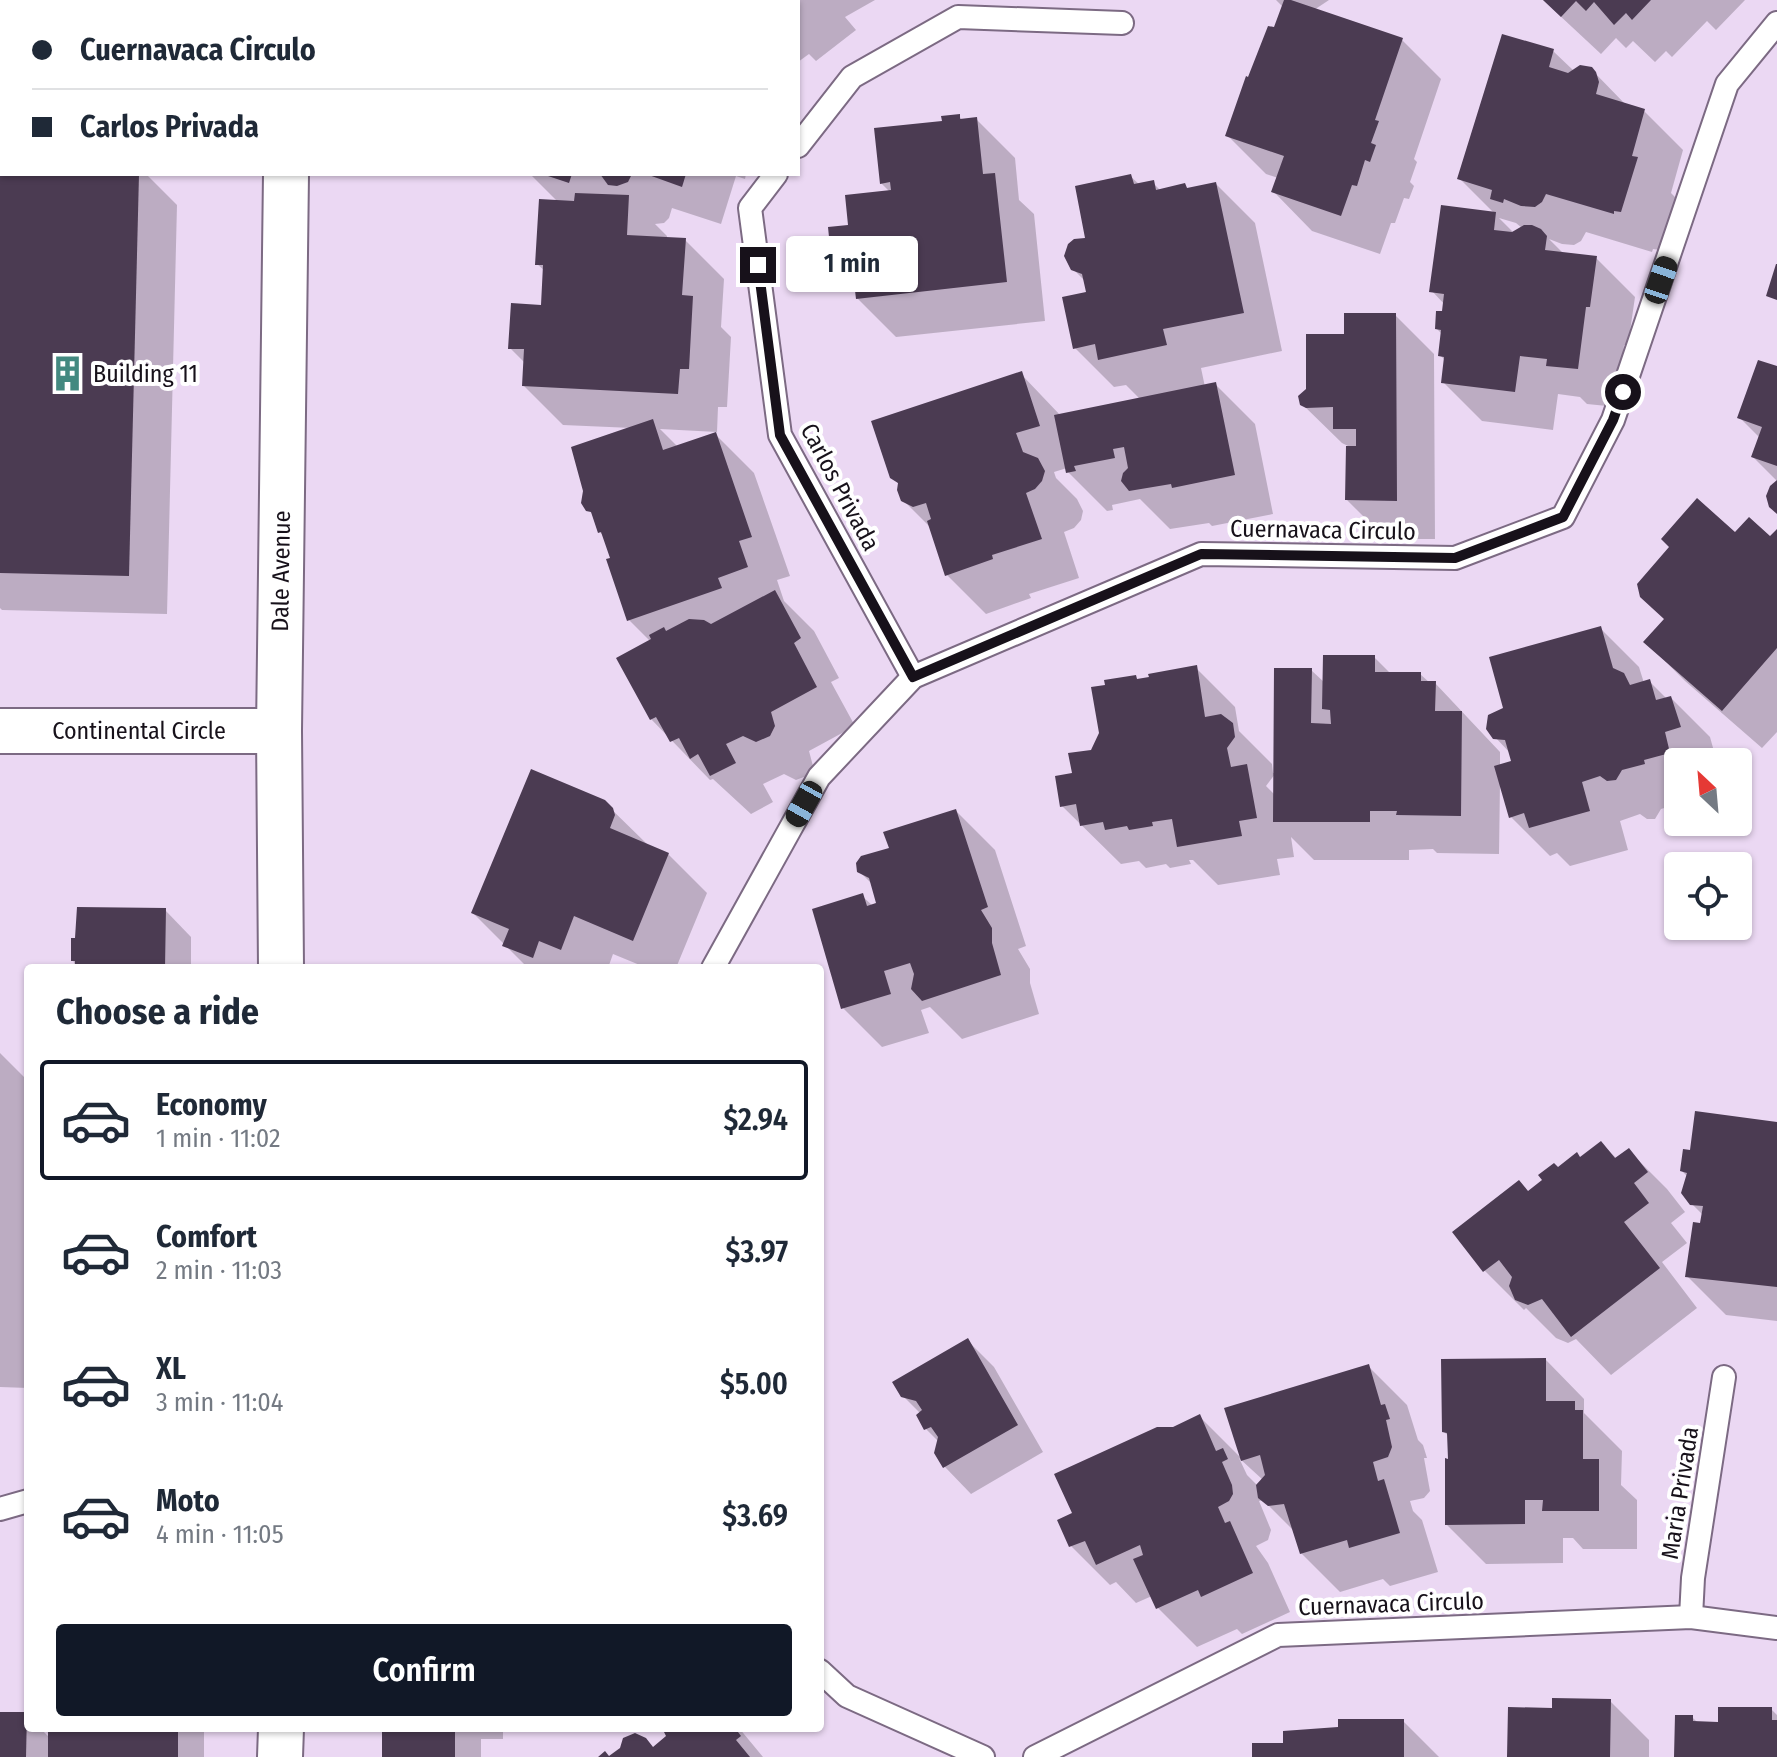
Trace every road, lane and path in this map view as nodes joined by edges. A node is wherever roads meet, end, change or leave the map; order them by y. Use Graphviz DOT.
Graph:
graph roads {
  1 [pos="1122,23"];
  2 [pos="1777,23"];
  3 [pos="800,143"];
  4 [pos="286,176"];
  5 [pos="774,176"];
  6 [pos="913,677"];
  7 [pos="0,731"];
  8 [pos="279,731"];
  9 [pos="281,964"];
  10 [pos="715,964"];
  11 [pos="1724,1377"];
  12 [pos="24,1502"];
  13 [pos="0,1509"];
  14 [pos="1691,1617"];
  15 [pos="1777,1628"];
  16 [pos="824,1675"];
  17 [pos="281,1732"];
  18 [pos="280,1757"];
  19 [pos="983,1757"];
  20 [pos="1035,1757"];
  1 -- 3 [label="lane"];
  2 -- 6 [label="lane, Cuernavaca Circulo"];
  4 -- 8 [label="street, Dale Avenue"];
  5 -- 6 [label="lane, Carlos Privada"];
  6 -- 10 [label="lane, Cuernavaca Circulo"];
  7 -- 8 [label="street, Continental Circle"];
  8 -- 9 [label="street, Dale Avenue"];
  11 -- 14 [label="lane, Maria Privada"];
  12 -- 13 [label="lane"];
  14 -- 15 [label="lane, Cuernavaca Circulo"];
  14 -- 20 [label="lane, Cuernavaca Circulo"];
  16 -- 19 [label="lane"];
  17 -- 18 [label="street"];
}
